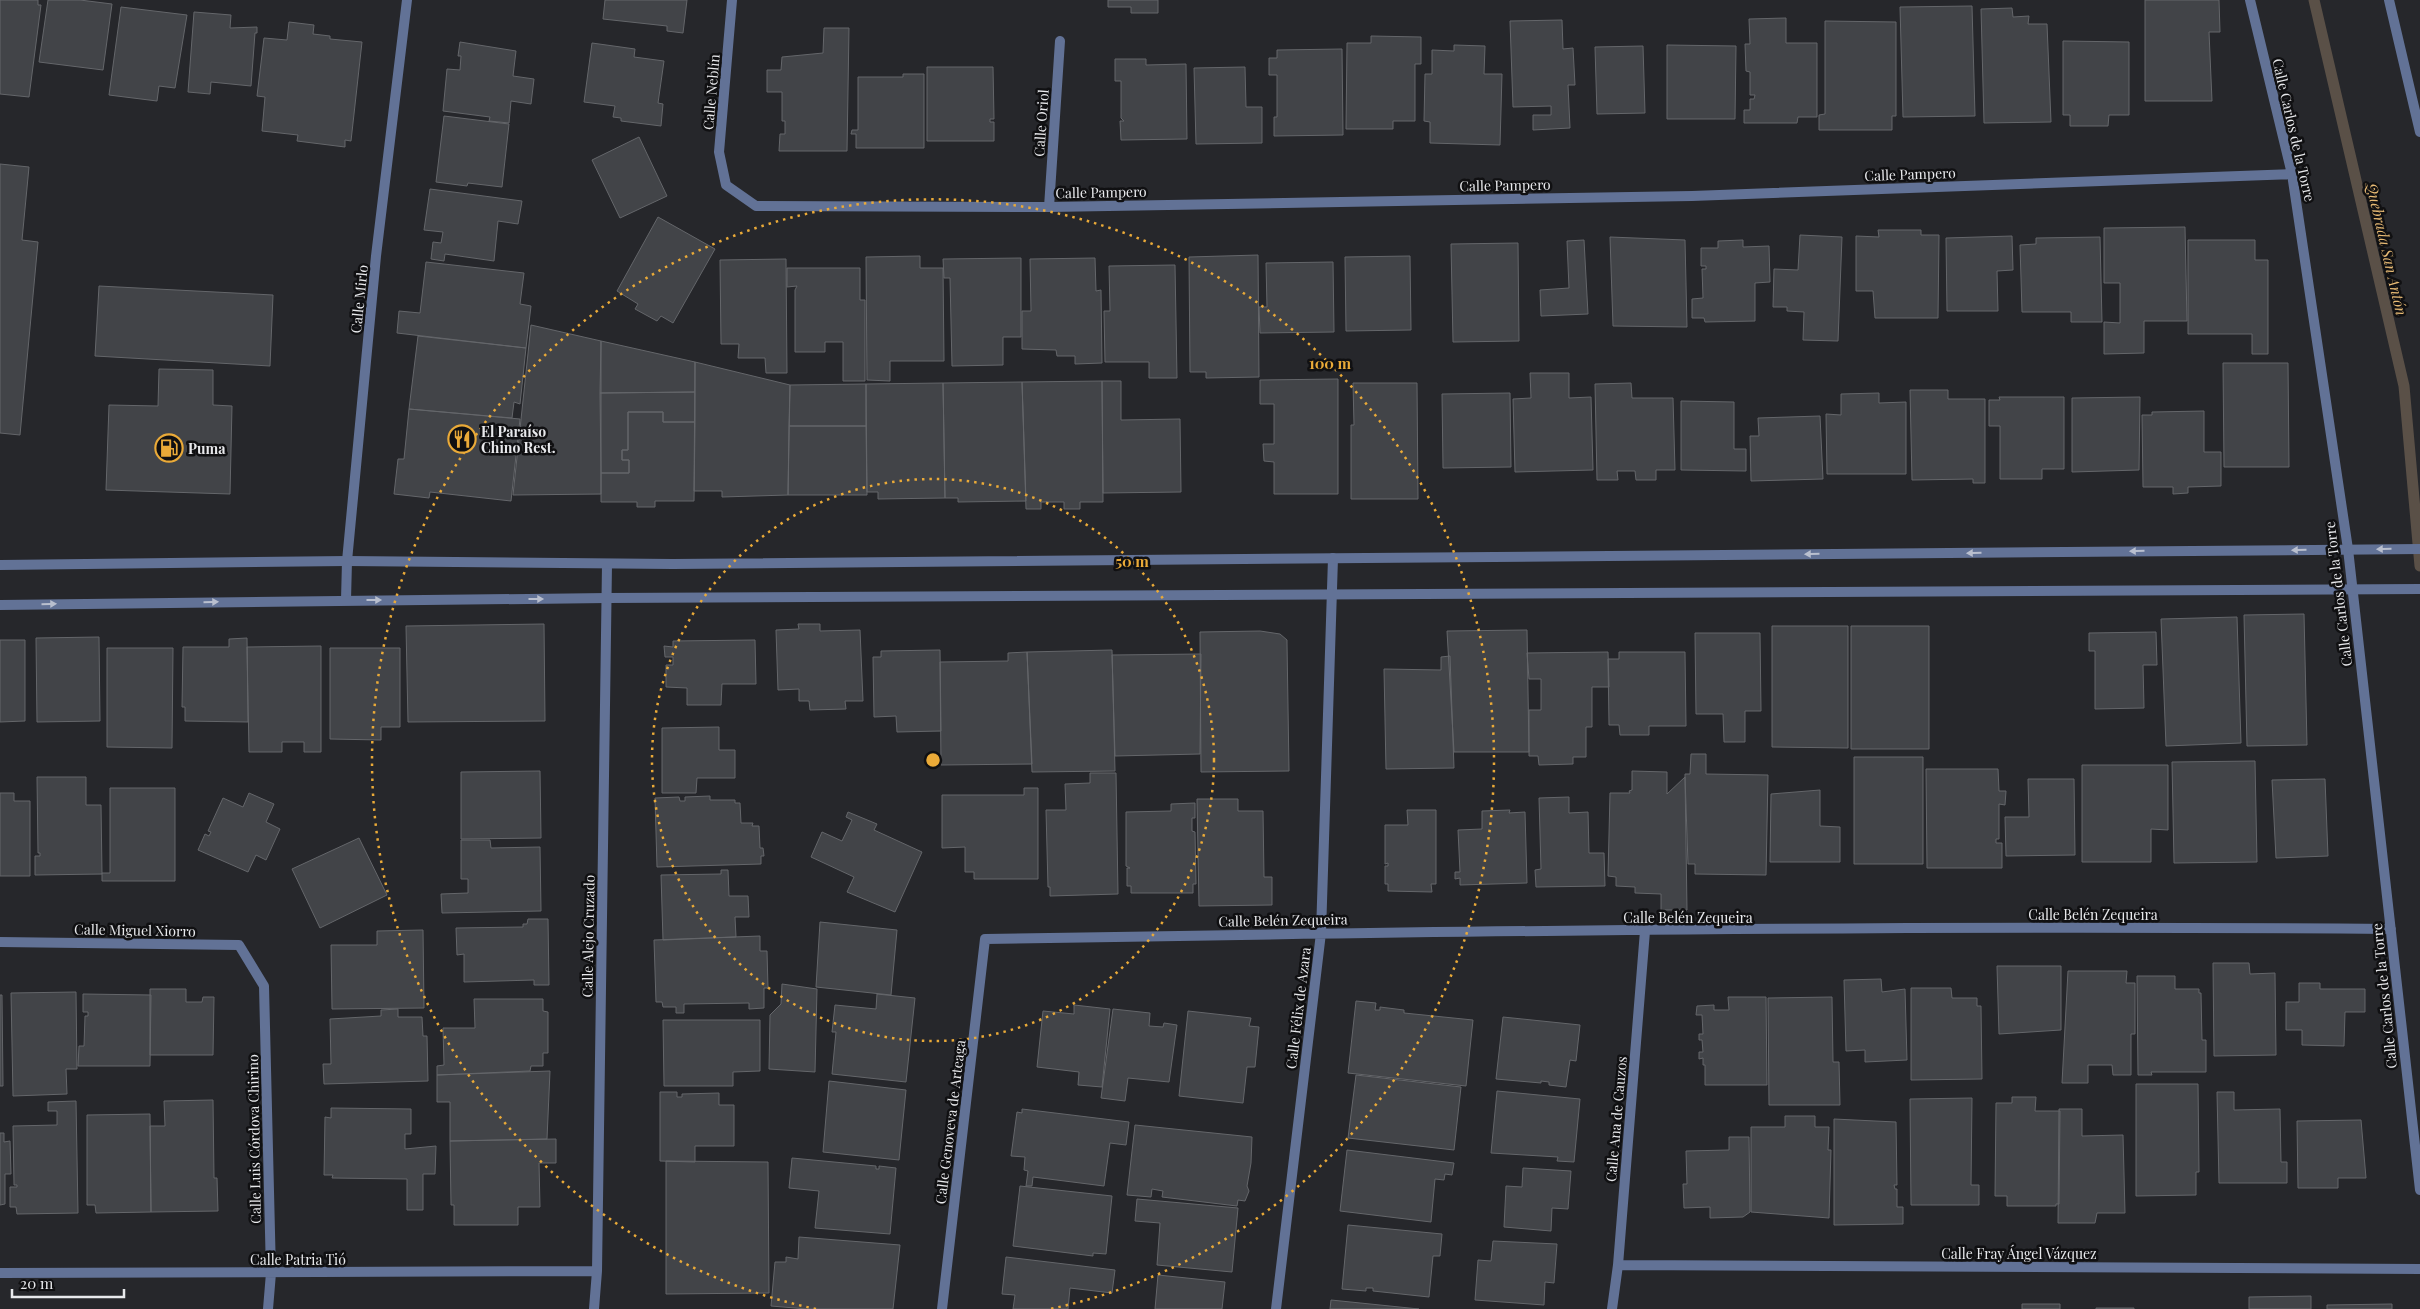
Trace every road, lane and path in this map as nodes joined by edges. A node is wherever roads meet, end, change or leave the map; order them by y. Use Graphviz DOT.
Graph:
graph roads {
  1 [pos="407,0"];
  2 [pos="732,0"];
  3 [pos="2250,0"];
  4 [pos="2389,0"];
  5 [pos="1060,40"];
  6 [pos="2420,132"];
  7 [pos="2292,174"];
  8 [pos="726,185"];
  9 [pos="1049,207"];
  10 [pos="2348,549"];
  11 [pos="2420,549"];
  12 [pos="1333,558"];
  13 [pos="347,561"];
  14 [pos="608,564"];
  15 [pos="0,565"];
  16 [pos="2352,589"];
  17 [pos="2420,589"];
  18 [pos="1332,596"];
  19 [pos="607,598"];
  20 [pos="346,600"];
  21 [pos="0,605"];
  22 [pos="2391,929"];
  23 [pos="1645,931"];
  24 [pos="1320,933"];
  25 [pos="985,939"];
  26 [pos="0,942"];
  27 [pos="255,970"];
  28 [pos="2420,1190"];
  29 [pos="1618,1265"];
  30 [pos="2420,1269"];
  31 [pos="597,1270"];
  32 [pos="0,1273"];
  33 [pos="271,1273"];
  34 [pos="268,1309"];
  35 [pos="594,1309"];
  36 [pos="942,1309"];
  37 [pos="1276,1309"];
  38 [pos="1612,1309"];
  1 -- 13 [label="street, Calle Mirlo"];
  2 -- 8 [label="street, Calle Neblín"];
  3 -- 7 [label="street, Calle Carlos de la Torre"];
  4 -- 6 [label="street"];
  5 -- 9 [label="street, Calle Oriol"];
  7 -- 9 [label="street, Calle Pampero"];
  7 -- 10 [label="street, Calle Carlos de la Torre"];
  8 -- 9 [label="street, Calle Pampero"];
  11 -- 10 [label="street, one-way"];
  10 -- 12 [label="street, one-way"];
  10 -- 16 [label="street, Calle Carlos de la Torre"];
  12 -- 14 [label="street"];
  12 -- 18 [label="street, Calle Félix de Azara"];
  13 -- 14 [label="street"];
  13 -- 15 [label="street"];
  13 -- 20 [label="street, Calle Mirlo"];
  14 -- 19 [label="street, Calle Alejo Cruzado"];
  16 -- 17 [label="street"];
  16 -- 18 [label="street"];
  16 -- 22 [label="street, Calle Carlos de la Torre"];
  18 -- 19 [label="street"];
  18 -- 24 [label="street, Calle Félix de Azara"];
  20 -- 19 [label="street, one-way"];
  19 -- 31 [label="street, Calle Alejo Cruzado"];
  21 -- 20 [label="street, one-way"];
  22 -- 23 [label="street, Calle Belén Zequeira"];
  22 -- 28 [label="street, Calle Carlos de la Torre"];
  23 -- 24 [label="street, Calle Belén Zequeira"];
  23 -- 29 [label="street, Calle Ana de Cauzos"];
  24 -- 25 [label="street, Calle Belén Zequeira"];
  24 -- 37 [label="street, Calle Félix de Azara"];
  25 -- 36 [label="street, Calle Genoveva de Arteaga"];
  26 -- 27 [label="street, Calle Miguel Xiorro"];
  27 -- 33 [label="street, Calle Luis Córdova Chirino"];
  29 -- 30 [label="street, Calle Fray Ángel Vázquez"];
  29 -- 38 [label="street, Calle Ana de Cauzos"];
  31 -- 33 [label="street, Calle Patria Tió"];
  31 -- 35 [label="street, Calle Alejo Cruzado"];
  32 -- 33 [label="street, Calle Patria Tió"];
  33 -- 34 [label="street, Calle Luis Córdova Chirino"];
}
